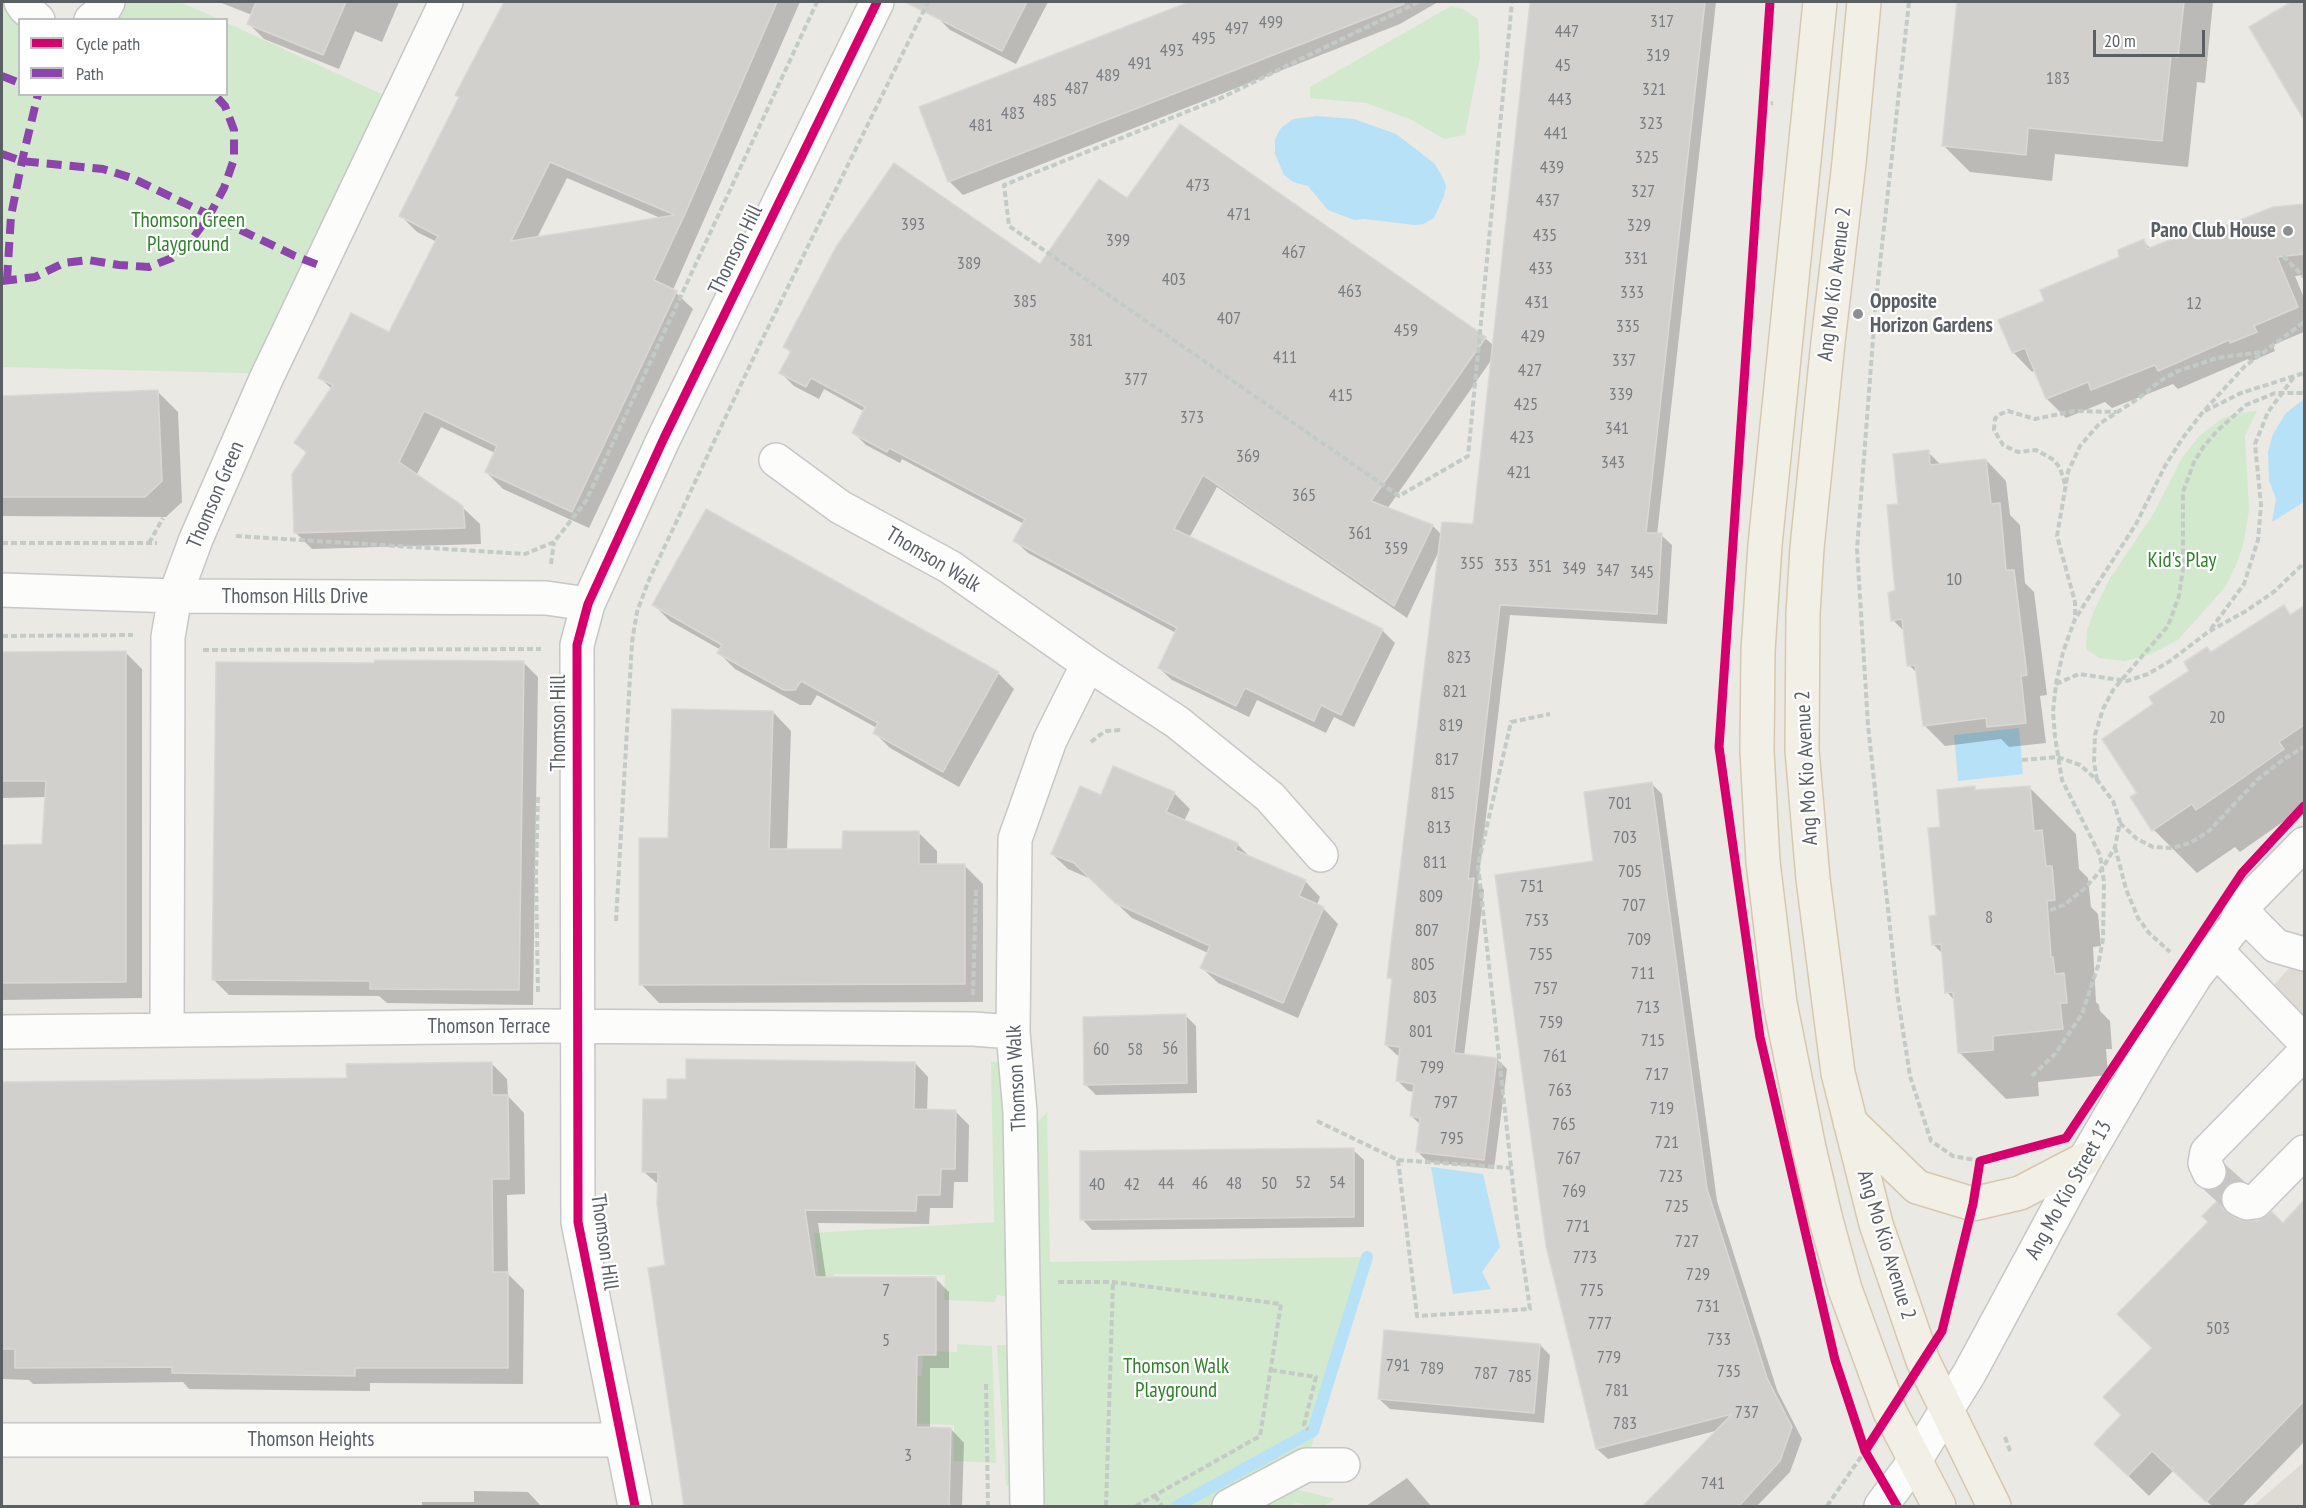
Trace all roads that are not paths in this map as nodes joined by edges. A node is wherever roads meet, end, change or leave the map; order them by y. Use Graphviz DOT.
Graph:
graph roads {
  1 [pos="21,2"];
  2 [pos="108,2"];
  3 [pos="446,2"];
  4 [pos="877,2"];
  5 [pos="1820,2"];
  6 [pos="1864,2"];
  7 [pos="36,18"];
  8 [pos="93,18"];
  9 [pos="776,460"];
  10 [pos="2,590"];
  11 [pos="175,596"];
  12 [pos="588,604"];
  13 [pos="1088,664"];
  14 [pos="2304,844"];
  15 [pos="1321,855"];
  16 [pos="2304,877"];
  17 [pos="2244,919"];
  18 [pos="2304,954"];
  19 [pos="2206,963"];
  20 [pos="576,1028"];
  21 [pos="167,1030"];
  22 [pos="2,1032"];
  23 [pos="1013,1032"];
  24 [pos="2304,1041"];
  25 [pos="2304,1053"];
  26 [pos="1849,1121"];
  27 [pos="2304,1152"];
  28 [pos="2085,1160"];
  29 [pos="2209,1172"];
  30 [pos="2240,1199"];
  31 [pos="1946,1411"];
  32 [pos="2,1440"];
  33 [pos="620,1440"];
  34 [pos="1914,1462"];
  35 [pos="1343,1465"];
  36 [pos="1886,1501"];
  37 [pos="635,1506"];
  38 [pos="1027,1506"];
  39 [pos="1229,1506"];
  40 [pos="1939,1506"];
  41 [pos="1994,1506"];
  1 -- 7 [label="street"];
  2 -- 8 [label="street"];
  3 -- 11 [label="street, Thomson Green"];
  4 -- 12 [label="street, Thomson Hill"];
  5 -- 34 [label="main road, Ang Mo Kio Avenue 2"];
  6 -- 26 [label="main road, Ang Mo Kio Avenue 2"];
  9 -- 13 [label="street, Thomson Walk"];
  10 -- 11 [label="street, Thomson Hills Drive"];
  11 -- 12 [label="street, Thomson Hills Drive"];
  11 -- 21 [label="street, Thomson Green"];
  12 -- 20 [label="street, Thomson Hill"];
  13 -- 15 [label="street, Thomson Walk"];
  13 -- 23 [label="street, Thomson Walk"];
  14 -- 17 [label="street, Ang Mo Kio Street 13"];
  16 -- 17 [label="street, Ang Mo Kio Street 13"];
  17 -- 18 [label="street"];
  17 -- 19 [label="street, Ang Mo Kio Street 13"];
  19 -- 24 [label="street"];
  19 -- 28 [label="street, Ang Mo Kio Street 13"];
  20 -- 21 [label="street, Thomson Terrace"];
  20 -- 23 [label="street, Thomson Terrace"];
  20 -- 33 [label="street, Thomson Hill"];
  21 -- 22 [label="street, Thomson Terrace"];
  23 -- 38 [label="street, Thomson Walk"];
  25 -- 29 [label="street"];
  26 -- 28 [label="main road"];
  26 -- 31 [label="main road, Ang Mo Kio Avenue 2"];
  27 -- 30 [label="street"];
  28 -- 31 [label="street, Ang Mo Kio Street 13"];
  31 -- 34 [label="street, Ang Mo Kio Street 13"];
  31 -- 41 [label="main road, Ang Mo Kio Avenue 2"];
  32 -- 33 [label="street, Thomson Heights"];
  33 -- 37 [label="street, Thomson Hill"];
  34 -- 36 [label="street, Ang Mo Kio Street 13"];
  34 -- 40 [label="main road, Ang Mo Kio Avenue 2"];
  35 -- 39 [label="street"];
}
